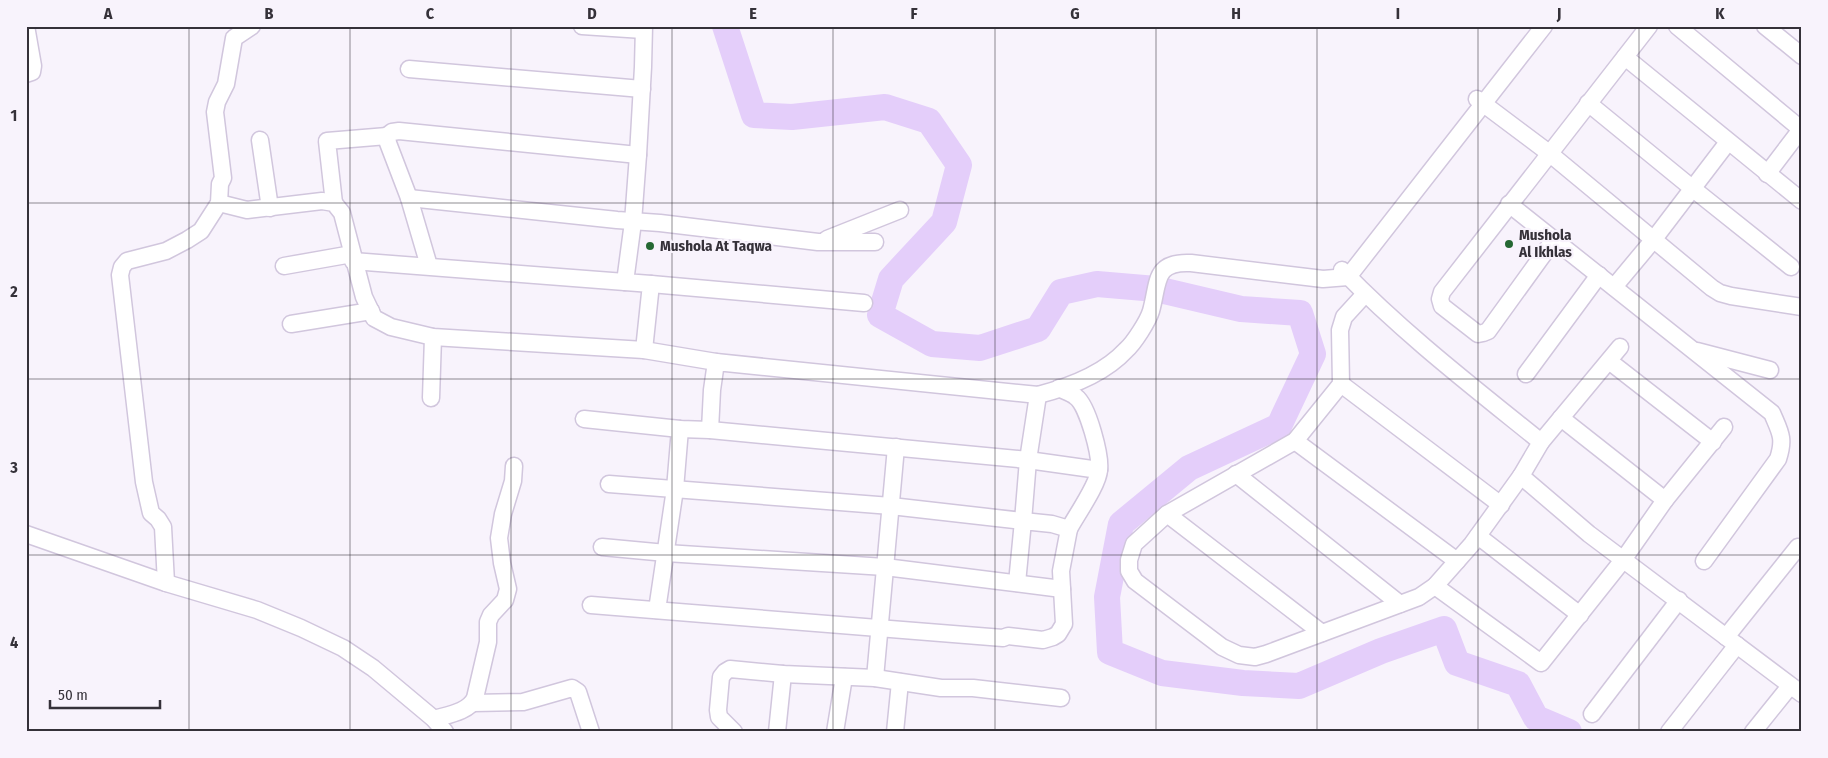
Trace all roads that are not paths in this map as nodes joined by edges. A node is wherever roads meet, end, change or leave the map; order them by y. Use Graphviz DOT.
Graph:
graph roads {
  1 [pos="26,26"];
  2 [pos="252,26"];
  3 [pos="582,26"];
  4 [pos="1533,26"];
  5 [pos="1544,26"];
  6 [pos="1649,26"];
  7 [pos="1677,26"];
  8 [pos="1765,26"];
  9 [pos="643,28"];
  10 [pos="1802,56"];
  11 [pos="1625,57"];
  12 [pos="409,68"];
  13 [pos="26,74"];
  14 [pos="642,89"];
  15 [pos="1480,101"];
  16 [pos="1588,103"];
  17 [pos="1801,129"];
  18 [pos="387,136"];
  19 [pos="260,140"];
  20 [pos="1728,142"];
  21 [pos="1549,153"];
  22 [pos="638,155"];
  23 [pos="1767,174"];
  24 [pos="1692,188"];
  25 [pos="409,198"];
  26 [pos="1802,201"];
  27 [pos="219,203"];
  28 [pos="334,203"];
  29 [pos="1509,204"];
  30 [pos="270,208"];
  31 [pos="900,210"];
  32 [pos="633,222"];
  33 [pos="1654,239"];
  34 [pos="1553,241"];
  35 [pos="818,242"];
  36 [pos="875,242"];
  37 [pos="353,258"];
  38 [pos="284,266"];
  39 [pos="430,266"];
  40 [pos="1791,267"];
  41 [pos="1342,275"];
  42 [pos="1599,275"];
  43 [pos="625,282"];
  44 [pos="652,284"];
  45 [pos="1614,287"];
  46 [pos="1365,294"];
  47 [pos="864,303"];
  48 [pos="1802,307"];
  49 [pos="371,311"];
  50 [pos="291,324"];
  51 [pos="433,337"];
  52 [pos="1620,347"];
  53 [pos="1692,349"];
  54 [pos="644,350"];
  55 [pos="1609,361"];
  56 [pos="716,362"];
  57 [pos="1770,370"];
  58 [pos="1526,374"];
  59 [pos="1341,384"];
  60 [pos="1059,388"];
  61 [pos="1038,394"];
  62 [pos="431,398"];
  63 [pos="1561,418"];
  64 [pos="584,419"];
  65 [pos="1724,427"];
  66 [pos="680,429"];
  67 [pos="710,430"];
  68 [pos="1295,440"];
  69 [pos="1541,442"];
  70 [pos="1713,442"];
  71 [pos="896,448"];
  72 [pos="1028,460"];
  73 [pos="514,466"];
  74 [pos="1099,470"];
  75 [pos="1236,474"];
  76 [pos="1521,476"];
  77 [pos="609,484"];
  78 [pos="675,489"];
  79 [pos="1666,500"];
  80 [pos="1501,504"];
  81 [pos="891,506"];
  82 [pos="1167,514"];
  83 [pos="1022,521"];
  84 [pos="1069,529"];
  85 [pos="26,534"];
  86 [pos="1478,536"];
  87 [pos="602,547"];
  88 [pos="1798,547"];
  89 [pos="666,553"];
  90 [pos="1623,560"];
  91 [pos="1457,561"];
  92 [pos="1704,561"];
  93 [pos="885,567"];
  94 [pos="1017,582"];
  95 [pos="166,584"];
  96 [pos="1435,586"];
  97 [pos="1062,589"];
  98 [pos="1679,600"];
  99 [pos="1400,604"];
  100 [pos="591,605"];
  101 [pos="657,610"];
  102 [pos="1580,615"];
  103 [pos="880,628"];
  104 [pos="1322,633"];
  105 [pos="1731,641"];
  106 [pos="783,674"];
  107 [pos="844,677"];
  108 [pos="875,678"];
  109 [pos="900,682"];
  110 [pos="1796,690"];
  111 [pos="1061,698"];
  112 [pos="473,703"];
  113 [pos="1592,714"];
  114 [pos="434,719"];
  115 [pos="445,732"];
  116 [pos="591,732"];
  117 [pos="734,732"];
  118 [pos="777,732"];
  119 [pos="835,732"];
  120 [pos="895,732"];
  121 [pos="1669,732"];
  122 [pos="1753,732"];
  1 -- 13 [label="street"];
  2 -- 27 [label="street"];
  3 -- 9 [label="street"];
  4 -- 15 [label="street"];
  5 -- 15 [label="street"];
  6 -- 11 [label="street"];
  7 -- 17 [label="street"];
  8 -- 10 [label="street"];
  9 -- 14 [label="street"];
  11 -- 16 [label="street"];
  11 -- 20 [label="street"];
  12 -- 14 [label="street"];
  14 -- 22 [label="street"];
  15 -- 21 [label="street"];
  15 -- 41 [label="street"];
  16 -- 21 [label="street"];
  16 -- 24 [label="street"];
  17 -- 23 [label="street"];
  18 -- 22 [label="street"];
  18 -- 25 [label="street"];
  18 -- 28 [label="street"];
  19 -- 30 [label="street"];
  20 -- 23 [label="street"];
  20 -- 24 [label="street"];
  21 -- 29 [label="street"];
  21 -- 33 [label="street"];
  22 -- 32 [label="street"];
  23 -- 26 [label="street"];
  24 -- 33 [label="street"];
  24 -- 40 [label="street"];
  25 -- 32 [label="street"];
  25 -- 39 [label="street"];
  27 -- 30 [label="street"];
  27 -- 95 [label="street"];
  28 -- 30 [label="street"];
  28 -- 37 [label="street"];
  29 -- 34 [label="street"];
  29 -- 34 [label="street"];
  31 -- 35 [label="street"];
  32 -- 35 [label="street"];
  32 -- 43 [label="street"];
  33 -- 45 [label="street"];
  33 -- 48 [label="street"];
  34 -- 42 [label="street"];
  35 -- 36 [label="street"];
  37 -- 38 [label="street"];
  37 -- 39 [label="street"];
  37 -- 49 [label="street"];
  39 -- 43 [label="street"];
  41 -- 46 [label="street"];
  41 -- 60 [label="street"];
  42 -- 45 [label="street"];
  42 -- 58 [label="street"];
  43 -- 44 [label="street"];
  44 -- 47 [label="street"];
  44 -- 54 [label="street"];
  45 -- 53 [label="street"];
  46 -- 59 [label="street"];
  46 -- 69 [label="street"];
  49 -- 50 [label="street"];
  49 -- 51 [label="street"];
  51 -- 54 [label="street"];
  51 -- 62 [label="street"];
  52 -- 55 [label="street"];
  53 -- 57 [label="street"];
  53 -- 92 [label="street"];
  54 -- 56 [label="street"];
  55 -- 63 [label="street"];
  55 -- 70 [label="street"];
  56 -- 61 [label="street"];
  56 -- 67 [label="street"];
  59 -- 68 [label="street"];
  59 -- 80 [label="street"];
  60 -- 61 [label="street"];
  60 -- 74 [label="street"];
  61 -- 72 [label="street"];
  63 -- 69 [label="street"];
  63 -- 79 [label="street"];
  64 -- 66 [label="street"];
  65 -- 70 [label="street"];
  66 -- 67 [label="street"];
  66 -- 78 [label="street"];
  67 -- 71 [label="street"];
  68 -- 75 [label="street"];
  68 -- 91 [label="street"];
  69 -- 76 [label="street"];
  70 -- 79 [label="street"];
  71 -- 72 [label="street"];
  71 -- 81 [label="street"];
  72 -- 74 [label="street"];
  72 -- 83 [label="street"];
  73 -- 112 [label="street"];
  74 -- 84 [label="street"];
  75 -- 82 [label="street"];
  75 -- 99 [label="street"];
  76 -- 80 [label="street"];
  76 -- 90 [label="street"];
  77 -- 78 [label="street"];
  78 -- 81 [label="street"];
  78 -- 89 [label="street"];
  79 -- 90 [label="street"];
  80 -- 86 [label="street"];
  81 -- 83 [label="street"];
  81 -- 93 [label="street"];
  82 -- 104 [label="street"];
  82 -- 104 [label="street"];
  83 -- 84 [label="street"];
  83 -- 94 [label="street"];
  84 -- 97 [label="street"];
  85 -- 95 [label="street"];
  86 -- 91 [label="street"];
  86 -- 102 [label="street"];
  87 -- 89 [label="street"];
  88 -- 105 [label="street"];
  89 -- 93 [label="street"];
  89 -- 101 [label="street"];
  90 -- 98 [label="street"];
  90 -- 102 [label="street"];
  91 -- 96 [label="street"];
  93 -- 94 [label="street"];
  93 -- 103 [label="street"];
  94 -- 97 [label="street"];
  95 -- 114 [label="street"];
  96 -- 99 [label="street"];
  96 -- 102 [label="street"];
  97 -- 103 [label="street"];
  98 -- 105 [label="street"];
  98 -- 113 [label="street"];
  99 -- 104 [label="street"];
  100 -- 101 [label="street"];
  101 -- 103 [label="street"];
  103 -- 108 [label="street"];
  105 -- 110 [label="street"];
  105 -- 121 [label="street"];
  106 -- 107 [label="street"];
  106 -- 117 [label="street"];
  106 -- 118 [label="street"];
  107 -- 108 [label="street"];
  107 -- 119 [label="street"];
  108 -- 109 [label="street"];
  109 -- 111 [label="street"];
  109 -- 120 [label="street"];
  110 -- 122 [label="street"];
  112 -- 114 [label="street"];
  112 -- 116 [label="street"];
  114 -- 115 [label="street"];
}
